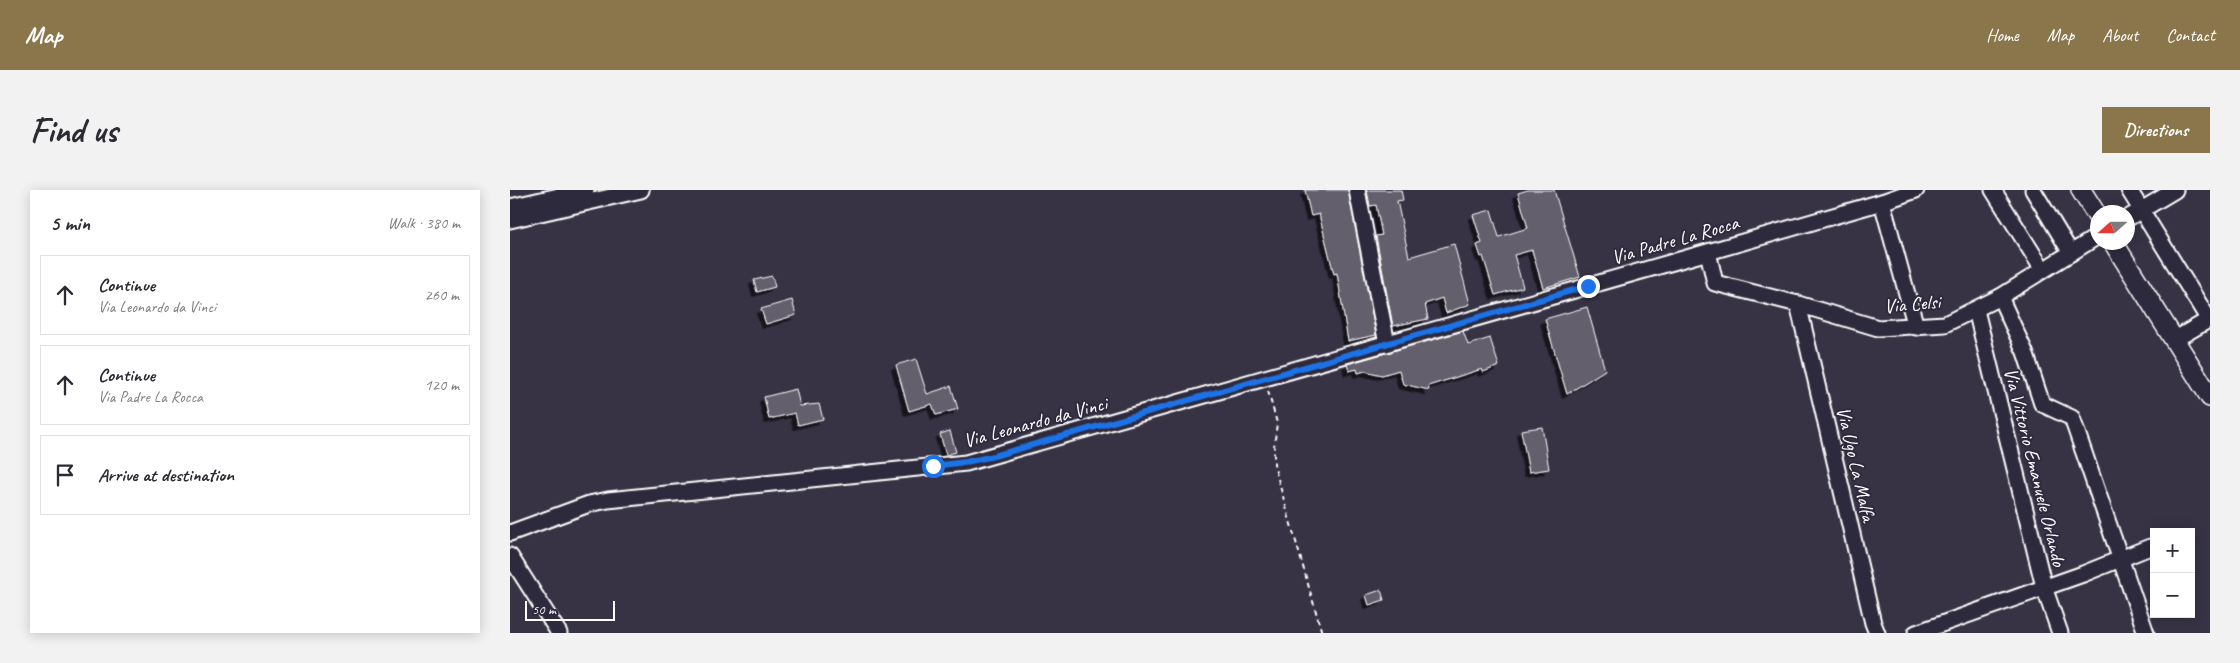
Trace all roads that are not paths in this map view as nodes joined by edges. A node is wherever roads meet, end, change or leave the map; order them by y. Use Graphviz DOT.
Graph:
graph roads {
  1 [pos="586,190"];
  2 [pos="641,190"];
  3 [pos="1357,190"];
  4 [pos="1916,190"];
  5 [pos="1994,190"];
  6 [pos="2033,190"];
  7 [pos="2081,190"];
  8 [pos="2129,190"];
  9 [pos="2175,190"];
  10 [pos="1882,202"];
  11 [pos="2090,205"];
  12 [pos="510,208"];
  13 [pos="2141,210"];
  14 [pos="2135,214"];
  15 [pos="510,220"];
  16 [pos="2090,241"];
  17 [pos="2119,250"];
  18 [pos="1708,252"];
  19 [pos="2071,253"];
  20 [pos="2043,270"];
  21 [pos="2000,297"];
  22 [pos="1798,304"];
  23 [pos="1976,310"];
  24 [pos="2209,319"];
  25 [pos="1916,327"];
  26 [pos="2174,340"];
  27 [pos="1387,344"];
  28 [pos="2210,397"];
  29 [pos="510,533"];
  30 [pos="2150,547"];
  31 [pos="510,556"];
  32 [pos="2120,560"];
  33 [pos="2044,588"];
  34 [pos="559,633"];
  35 [pos="1877,633"];
  36 [pos="1916,633"];
  37 [pos="2060,633"];
  38 [pos="2146,633"];
  1 -- 12 [label="street"];
  2 -- 15 [label="street"];
  3 -- 27 [label="street"];
  4 -- 10 [label="street, Via Padre La Rocca"];
  5 -- 20 [label="street"];
  6 -- 19 [label="street"];
  7 -- 11 [label="main road"];
  8 -- 13 [label="street"];
  9 -- 13 [label="street"];
  10 -- 18 [label="street, Via Padre La Rocca"];
  10 -- 25 [label="street"];
  13 -- 14 [label="street"];
  13 -- 24 [label="street"];
  16 -- 19 [label="street, Via Celsi"];
  17 -- 26 [label="main road"];
  18 -- 22 [label="street, Via Celsi"];
  18 -- 27 [label="street, Via Padre La Rocca"];
  19 -- 20 [label="street, Via Celsi"];
  20 -- 21 [label="street, Via Celsi"];
  21 -- 23 [label="street, Via Celsi"];
  21 -- 32 [label="street"];
  22 -- 25 [label="street, Via Celsi"];
  22 -- 35 [label="street, Via Ugo La Malfa"];
  23 -- 25 [label="street, Via Celsi"];
  23 -- 33 [label="street, Via Vittorio Emanuele Orlando"];
  24 -- 26 [label="street"];
  26 -- 28 [label="main road"];
  27 -- 29 [label="street, Via Leonardo da Vinci"];
  30 -- 32 [label="street"];
  31 -- 34 [label="street"];
  32 -- 33 [label="street"];
  32 -- 38 [label="street"];
  33 -- 36 [label="street"];
  33 -- 37 [label="street, Via Vittorio Emanuele Orlando"];
}
